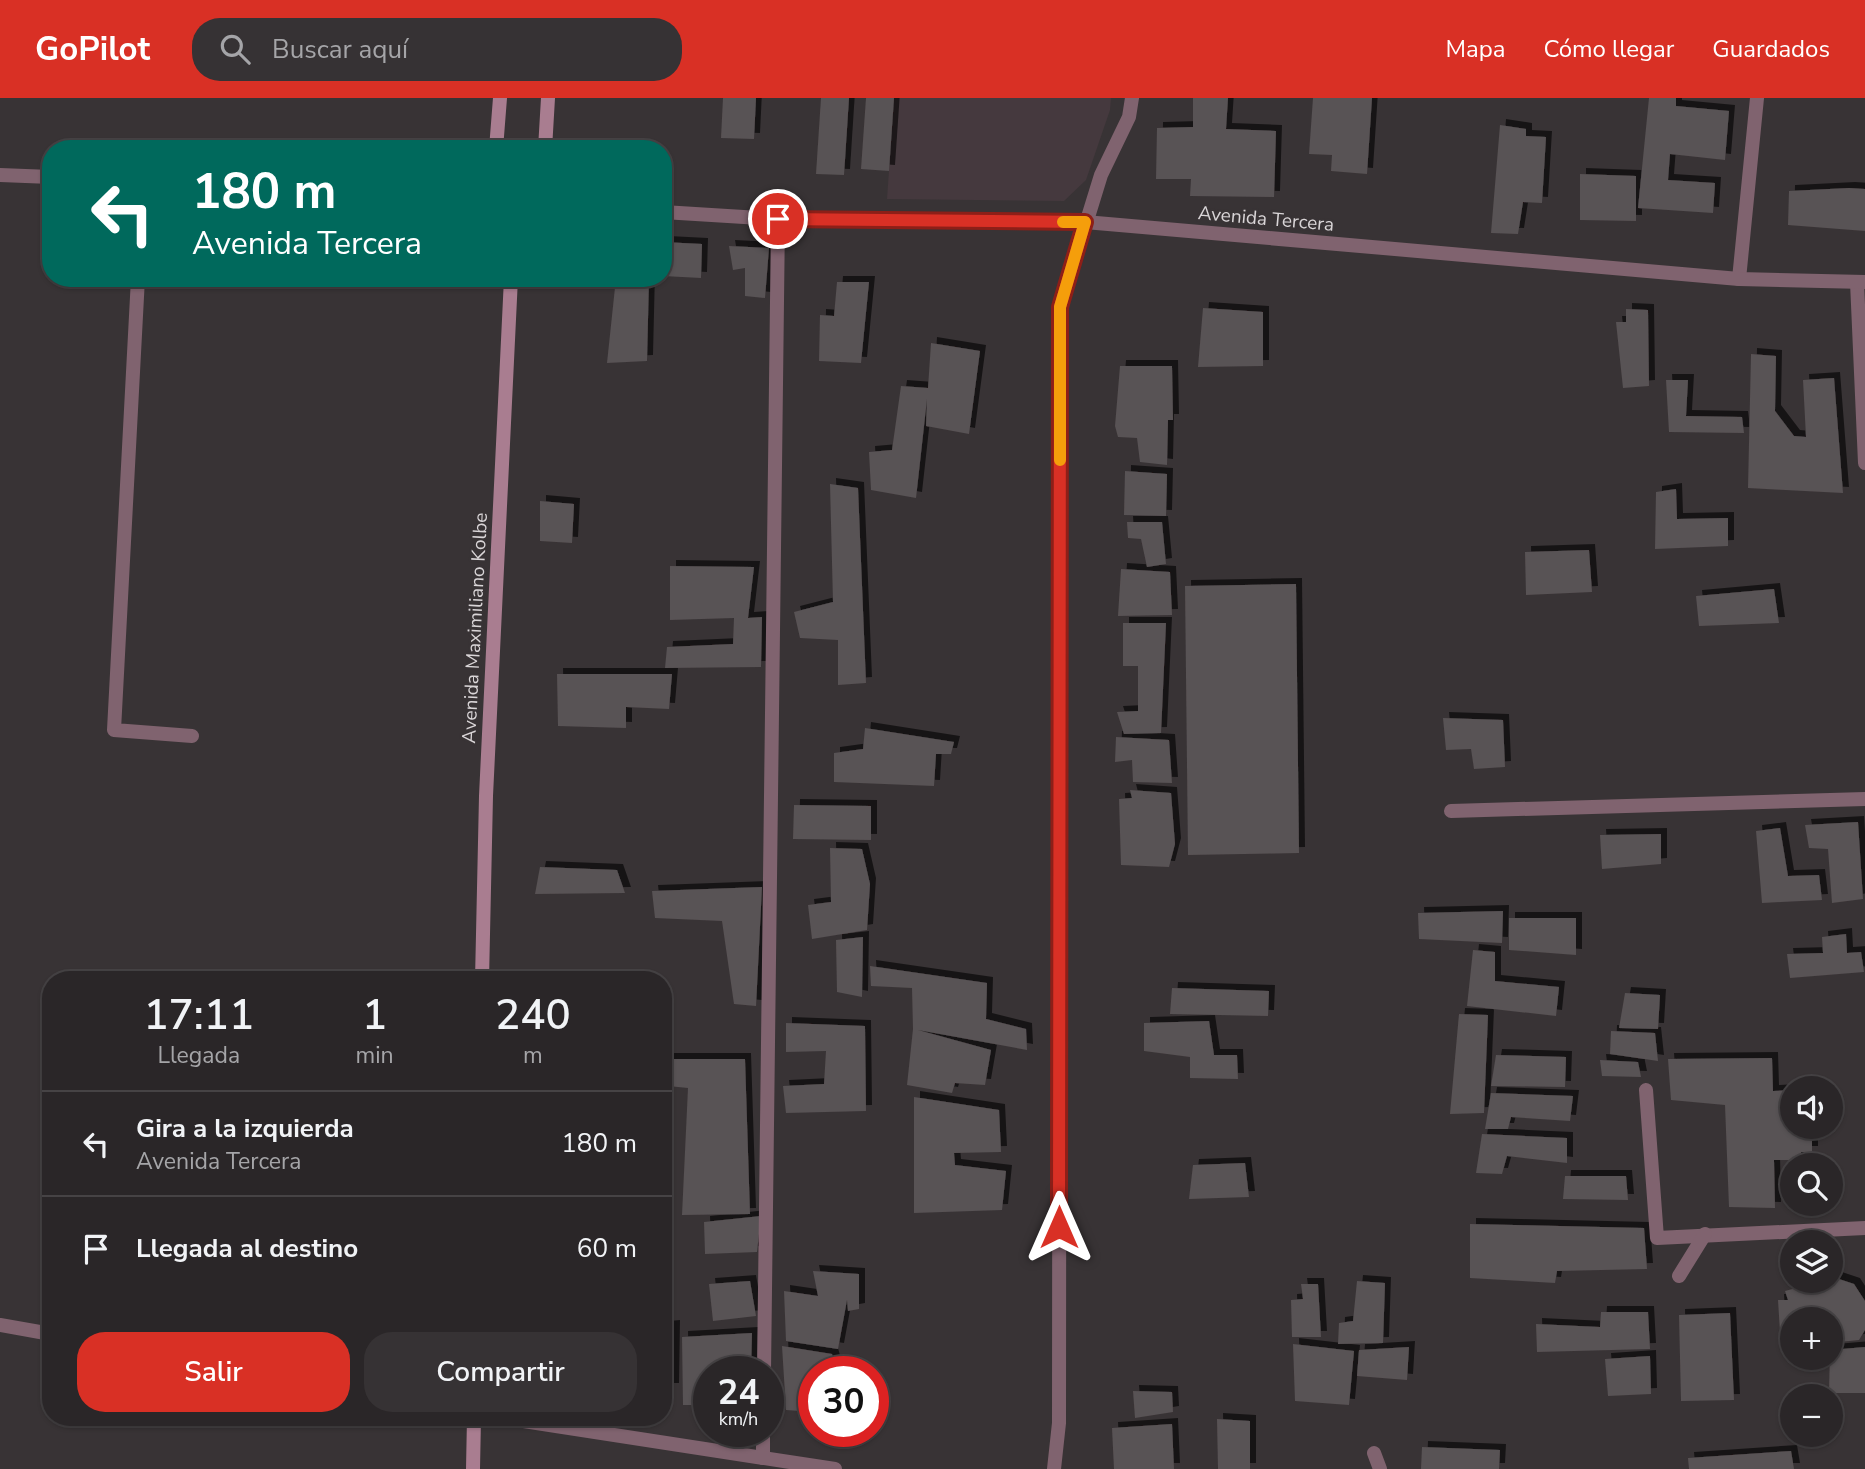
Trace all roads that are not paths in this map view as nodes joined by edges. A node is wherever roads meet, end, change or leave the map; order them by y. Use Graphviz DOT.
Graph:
graph roads {
  1 [pos="500,98"];
  2 [pos="548,98"];
  3 [pos="1132,98"];
  4 [pos="1756,98"];
  5 [pos="497,140"];
  6 [pos="546,140"];
  7 [pos="0,175"];
  8 [pos="42,177"];
  9 [pos="672,213"];
  10 [pos="778,219"];
  11 [pos="1085,222"];
  12 [pos="1739,279"];
  13 [pos="1861,282"];
  14 [pos="138,287"];
  15 [pos="510,287"];
  16 [pos="1865,463"];
  17 [pos="192,736"];
  18 [pos="1865,799"];
  19 [pos="1451,811"];
  20 [pos="482,971"];
  21 [pos="1646,1090"];
  22 [pos="1865,1228"];
  23 [pos="1704,1234"];
  24 [pos="1679,1276"];
  25 [pos="0,1325"];
  26 [pos="42,1332"];
  27 [pos="764,1356"];
  28 [pos="474,1426"];
  29 [pos="555,1426"];
  30 [pos="763,1447"];
  31 [pos="1374,1453"];
  32 [pos="763,1458"];
  33 [pos="831,1468"];
  34 [pos="473,1469"];
  35 [pos="1054,1469"];
  36 [pos="1380,1469"];
  1 -- 5 [label="main road"];
  2 -- 6 [label="main road"];
  3 -- 11 [label="street"];
  4 -- 12 [label="street"];
  7 -- 8 [label="street"];
  9 -- 10 [label="street, Avenida Tercera"];
  10 -- 11 [label="street, Avenida Tercera"];
  10 -- 27 [label="street"];
  11 -- 12 [label="street, Avenida Tercera"];
  11 -- 35 [label="street"];
  12 -- 13 [label="street, Avenida Tercera"];
  13 -- 16 [label="street"];
  14 -- 17 [label="street"];
  15 -- 20 [label="main road, Avenida Maximiliano Kolbe"];
  18 -- 19 [label="street"];
  21 -- 23 [label="street"];
  22 -- 23 [label="street"];
  23 -- 24 [label="street"];
  25 -- 26 [label="street"];
  28 -- 34 [label="main road"];
  29 -- 32 [label="street"];
  30 -- 32 [label="street"];
  31 -- 36 [label="street"];
  32 -- 33 [label="street"];
}
